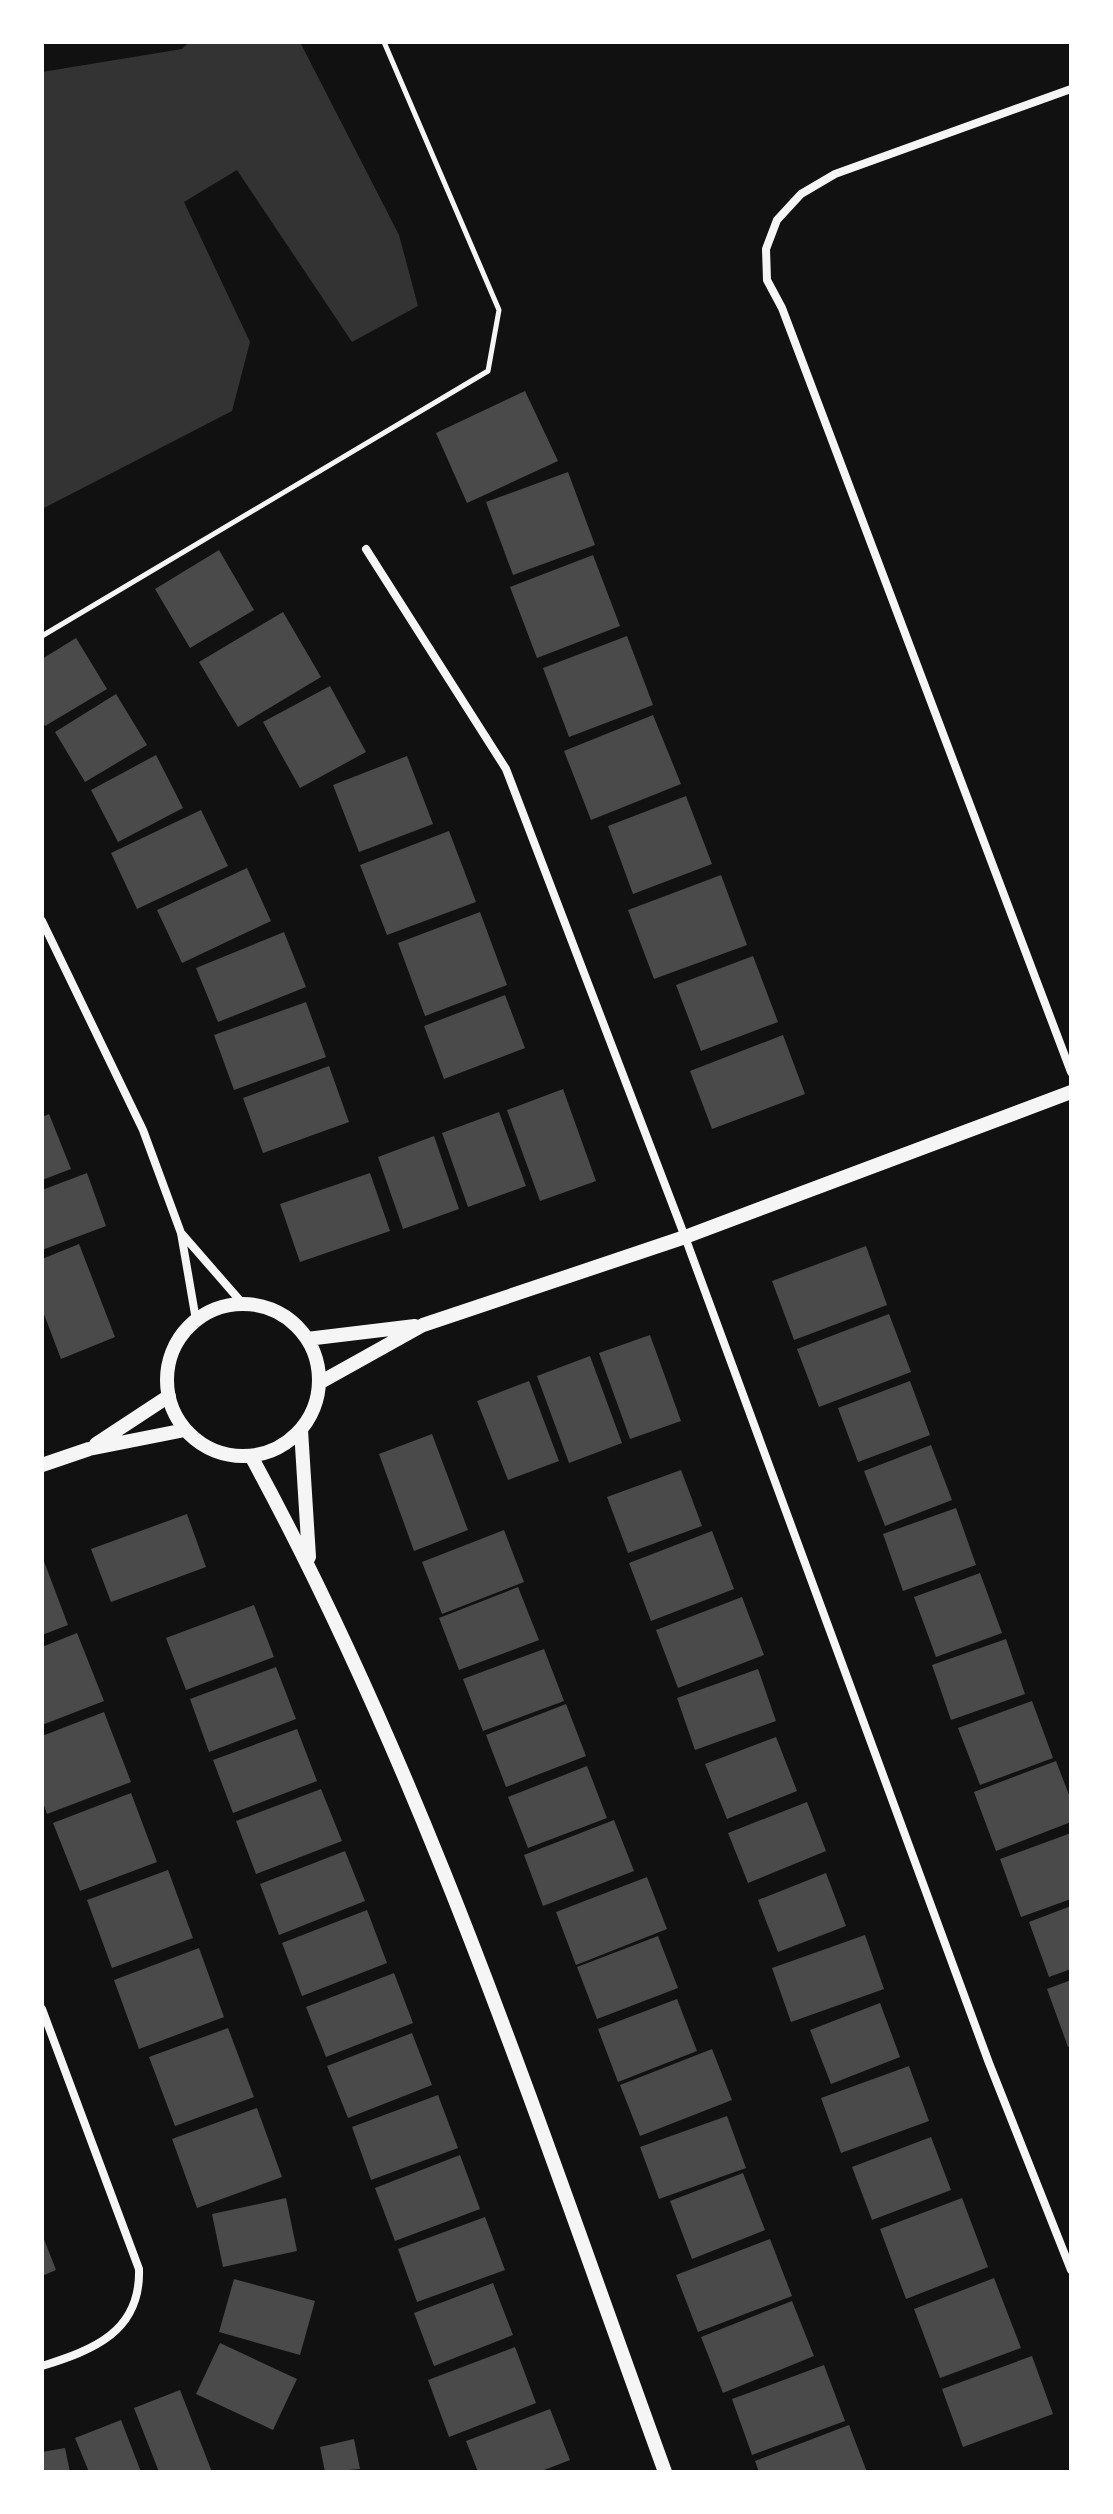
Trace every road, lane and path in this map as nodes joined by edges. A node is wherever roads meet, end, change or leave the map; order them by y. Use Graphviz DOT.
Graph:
graph roads {
  1 [pos="384,42"];
  2 [pos="1071,89"];
  3 [pos="366,549"];
  4 [pos="42,636"];
  5 [pos="42,921"];
  6 [pos="1071,1072"];
  7 [pos="1071,1092"];
  8 [pos="181,1233"];
  9 [pos="685,1237"];
  10 [pos="243,1304"];
  11 [pos="196,1320"];
  12 [pos="423,1325"];
  13 [pos="307,1339"];
  14 [pos="319,1383"];
  15 [pos="169,1396"];
  16 [pos="185,1430"];
  17 [pos="301,1430"];
  18 [pos="89,1449"];
  19 [pos="251,1456"];
  20 [pos="42,1465"];
  21 [pos="309,1562"];
  22 [pos="42,2009"];
  23 [pos="1071,2270"];
  24 [pos="42,2366"];
  25 [pos="665,2472"];
  1 -- 4 [label="path"];
  2 -- 6 [label="street"];
  3 -- 9 [label="street"];
  5 -- 8 [label="street"];
  7 -- 9 [label="street"];
  8 -- 10 [label="street"];
  8 -- 11 [label="street"];
  9 -- 12 [label="street"];
  9 -- 23 [label="street"];
  10 -- 11 [label="street"];
  10 -- 13 [label="street"];
  11 -- 15 [label="street"];
  12 -- 13 [label="street"];
  12 -- 14 [label="street"];
  13 -- 14 [label="street"];
  14 -- 17 [label="street"];
  15 -- 16 [label="street"];
  15 -- 18 [label="street"];
  16 -- 18 [label="street"];
  16 -- 19 [label="street"];
  17 -- 19 [label="street"];
  17 -- 21 [label="street"];
  18 -- 20 [label="street"];
  19 -- 21 [label="street"];
  21 -- 25 [label="street"];
  22 -- 24 [label="street"];
}
